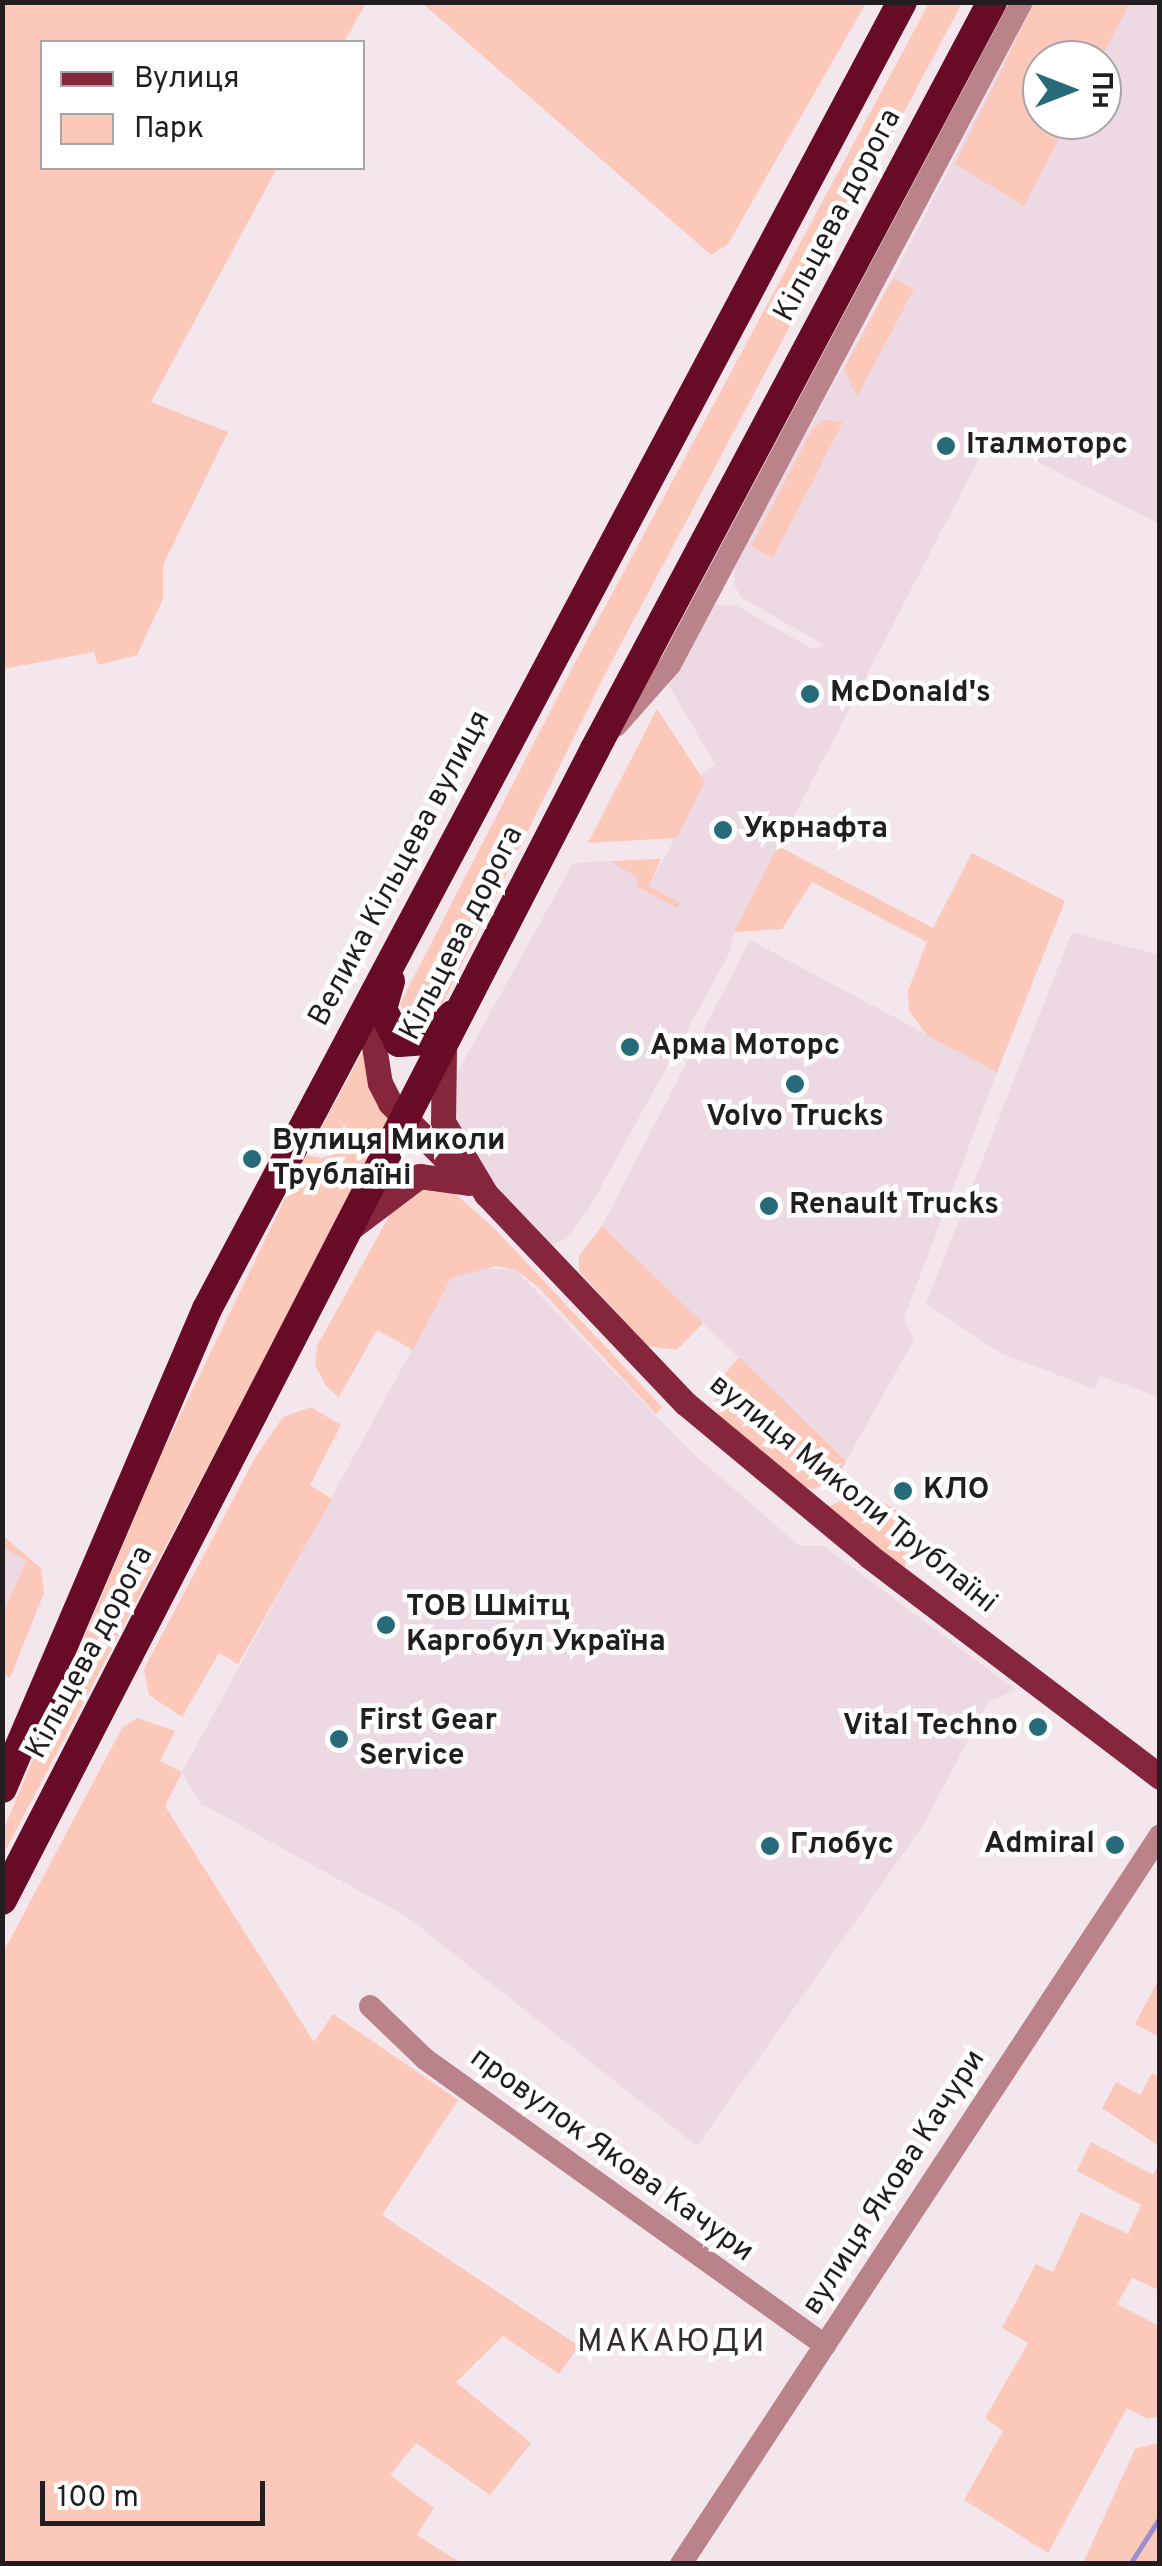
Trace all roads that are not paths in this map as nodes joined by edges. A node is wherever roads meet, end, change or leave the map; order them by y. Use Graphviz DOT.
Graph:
graph roads {
  1 [pos="902,2"];
  2 [pos="992,2"];
  3 [pos="1022,2"];
  4 [pos="595,749"];
  5 [pos="398,949"];
  6 [pos="472,995"];
  7 [pos="382,1009"];
  8 [pos="444,1050"];
  9 [pos="408,1120"];
  10 [pos="477,1189"];
  11 [pos="354,1226"];
  12 [pos="1160,1777"];
  13 [pos="2,1788"];
  14 [pos="1160,1835"];
  15 [pos="2,1900"];
  16 [pos="370,2006"];
  17 [pos="825,2345"];
  18 [pos="681,2564"];
  1 -- 5 [label="highway, Велика Кільцева вулиця"];
  2 -- 4 [label="highway, Кільцева дорога"];
  3 -- 4 [label="street"];
  4 -- 6 [label="highway, Кільцева дорога"];
  5 -- 7 [label="highway"];
  5 -- 13 [label="highway, Велика Кільцева вулиця"];
  6 -- 7 [label="highway"];
  6 -- 8 [label="highway, Кільцева дорога"];
  7 -- 9 [label="main road"];
  8 -- 9 [label="highway, Кільцева дорога"];
  8 -- 10 [label="main road, вулиця Миколи Трублаїні"];
  9 -- 10 [label="main road"];
  9 -- 11 [label="highway, Кільцева дорога"];
  10 -- 11 [label="main road"];
  10 -- 12 [label="main road, вулиця Миколи Трублаїні"];
  11 -- 15 [label="highway, Кільцева дорога"];
  14 -- 17 [label="street, вулиця Якова Качури"];
  16 -- 17 [label="street, провулок Якова Качури"];
  17 -- 18 [label="street, вулиця Якова Качури"];
}
